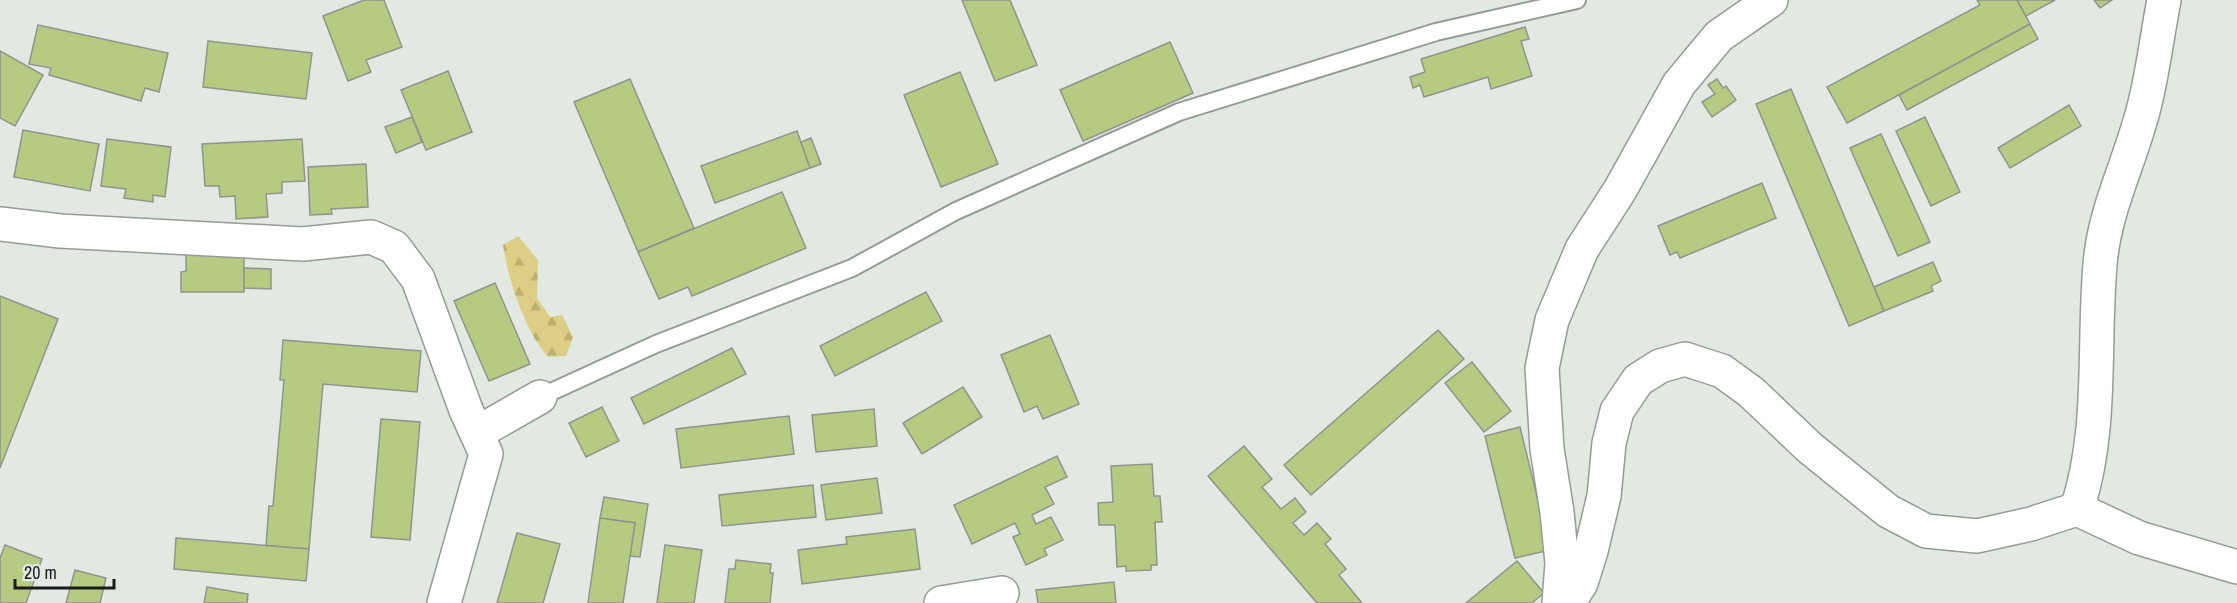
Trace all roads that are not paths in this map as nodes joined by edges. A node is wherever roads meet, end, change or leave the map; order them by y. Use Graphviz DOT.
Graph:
graph roads {
  1 [pos="1577,0"];
  2 [pos="2164,0"];
  3 [pos="1758,2"];
  4 [pos="0,224"];
  5 [pos="540,397"];
  6 [pos="477,434"];
  7 [pos="2077,508"];
  8 [pos="2237,567"];
  9 [pos="1002,593"];
  10 [pos="444,603"];
  11 [pos="941,603"];
  12 [pos="1559,603"];
  13 [pos="1568,603"];
  1 -- 5 [label="lane"];
  2 -- 7 [label="street"];
  3 -- 12 [label="street"];
  4 -- 6 [label="street"];
  5 -- 6 [label="street"];
  6 -- 10 [label="street"];
  7 -- 8 [label="street"];
  7 -- 13 [label="street"];
  9 -- 11 [label="street"];
}
